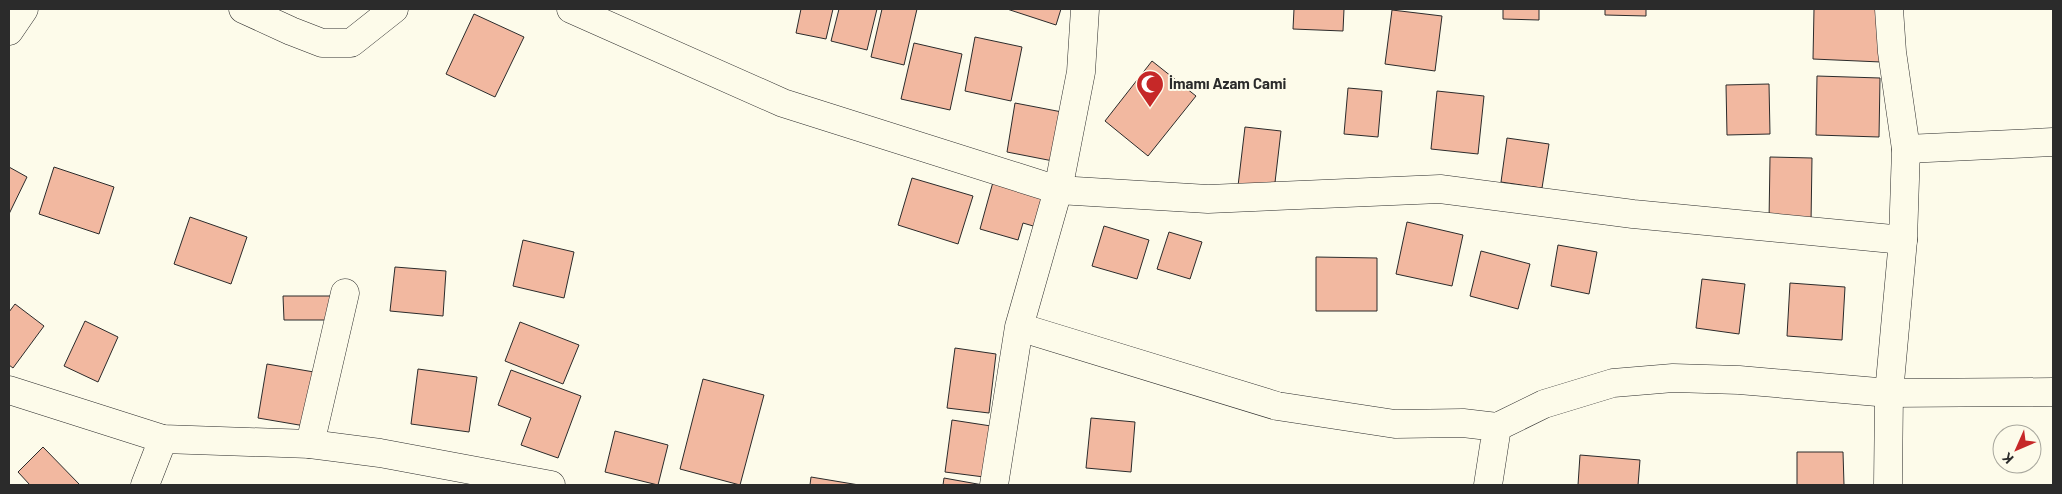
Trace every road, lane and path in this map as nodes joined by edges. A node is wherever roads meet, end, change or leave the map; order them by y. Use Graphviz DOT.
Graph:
graph roads {
  1 [pos="24,9"];
  2 [pos="243,9"];
  3 [pos="394,9"];
  4 [pos="571,9"];
  5 [pos="1085,9"];
  6 [pos="1888,9"];
  7 [pos="9,31"];
  8 [pos="2053,142"];
  9 [pos="1906,149"];
  10 [pos="1058,190"];
  11 [pos="1903,240"];
  12 [pos="345,292"];
  13 [pos="1019,327"];
  14 [pos="9,390"];
  15 [pos="2053,392"];
  16 [pos="1889,393"];
  17 [pos="1497,427"];
  18 [pos="163,439"];
  19 [pos="310,444"];
  20 [pos="145,485"];
  21 [pos="551,485"];
  22 [pos="994,485"];
  23 [pos="1488,485"];
  24 [pos="1888,485"];
  1 -- 7 [label="street"];
  2 -- 3 [label="street"];
  4 -- 10 [label="street"];
  5 -- 10 [label="street"];
  6 -- 9 [label="street"];
  8 -- 9 [label="street"];
  9 -- 11 [label="street"];
  10 -- 11 [label="street"];
  10 -- 13 [label="street"];
  11 -- 16 [label="street"];
  12 -- 19 [label="street"];
  13 -- 17 [label="street"];
  13 -- 22 [label="street"];
  14 -- 18 [label="street"];
  15 -- 16 [label="street"];
  16 -- 17 [label="street"];
  16 -- 24 [label="street"];
  17 -- 23 [label="street"];
  18 -- 19 [label="street"];
  18 -- 20 [label="street"];
  19 -- 21 [label="street"];
}
